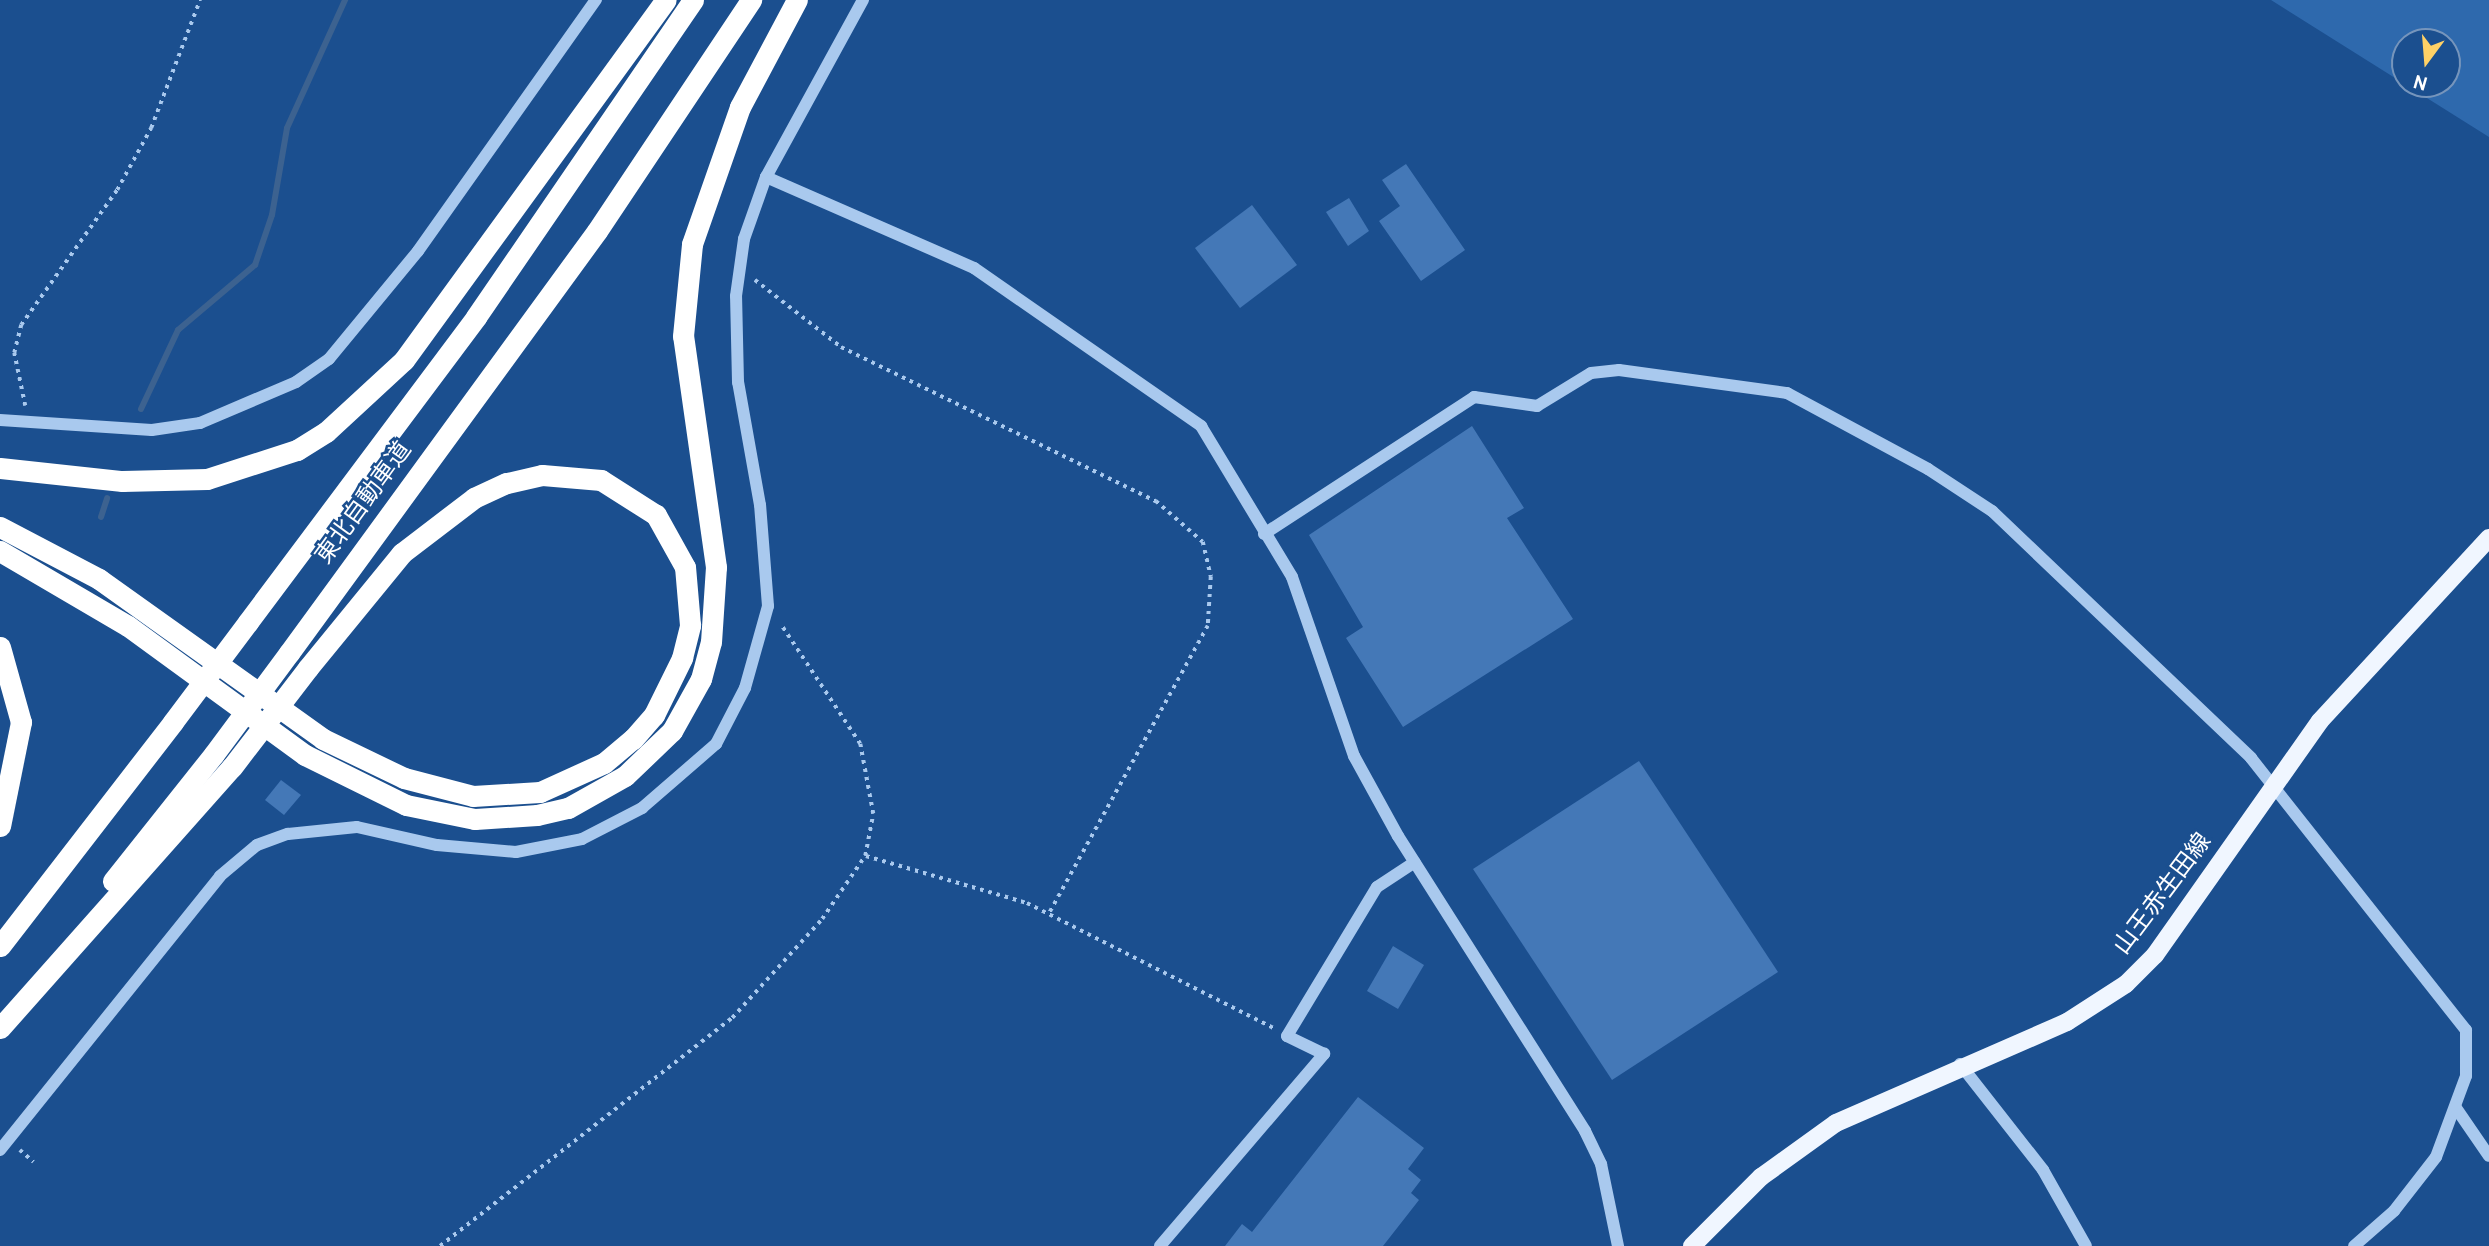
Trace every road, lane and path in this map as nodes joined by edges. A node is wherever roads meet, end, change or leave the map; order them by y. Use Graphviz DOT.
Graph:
graph roads {
  1 [pos="200,0"];
  2 [pos="596,0"];
  3 [pos="666,0"];
  4 [pos="693,0"];
  5 [pos="751,0"];
  6 [pos="797,0"];
  7 [pos="856,2"];
  8 [pos="766,177"];
  9 [pos="740,268"];
  10 [pos="0,421"];
  11 [pos="29,423"];
  12 [pos="0,468"];
  13 [pos="0,527"];
  14 [pos="1264,534"];
  15 [pos="2489,537"];
  16 [pos="0,551"];
  17 [pos="768,606"];
  18 [pos="0,647"];
  19 [pos="2272,787"];
  20 [pos="0,826"];
  21 [pos="865,856"];
  22 [pos="1415,862"];
  23 [pos="1049,914"];
  24 [pos="0,946"];
  25 [pos="0,1026"];
  26 [pos="1287,1036"];
  27 [pos="1960,1064"];
  28 [pos="2456,1108"];
  29 [pos="0,1150"];
  30 [pos="20,1150"];
  31 [pos="2489,1156"];
  32 [pos="34,1162"];
  33 [pos="440,1246"];
  34 [pos="1160,1246"];
  35 [pos="1618,1246"];
  36 [pos="1692,1246"];
  37 [pos="2086,1246"];
  38 [pos="2354,1246"];
  1 -- 11 [label="path"];
  2 -- 11 [label="street"];
  3 -- 12 [label="highway"];
  4 -- 24 [label="highway, 東北自動車道, bridge"];
  5 -- 25 [label="highway, 東北自動車道, bridge"];
  6 -- 16 [label="highway"];
  7 -- 8 [label="street"];
  8 -- 9 [label="street"];
  8 -- 14 [label="street"];
  9 -- 17 [label="street"];
  9 -- 23 [label="path"];
  10 -- 11 [label="street"];
  13 -- 25 [label="highway, bridge"];
  14 -- 19 [label="street"];
  14 -- 22 [label="street"];
  15 -- 19 [label="main road, 山王赤生田線"];
  17 -- 21 [label="path"];
  17 -- 29 [label="street"];
  18 -- 20 [label="highway"];
  19 -- 27 [label="main road, 山王赤生田線"];
  19 -- 28 [label="street"];
  21 -- 23 [label="path"];
  21 -- 33 [label="path"];
  22 -- 26 [label="street"];
  22 -- 35 [label="street"];
  23 -- 26 [label="path"];
  26 -- 34 [label="street"];
  27 -- 36 [label="main road, 山王赤生田線"];
  27 -- 37 [label="street"];
  28 -- 31 [label="street"];
  28 -- 38 [label="street"];
  30 -- 32 [label="path"];
}
